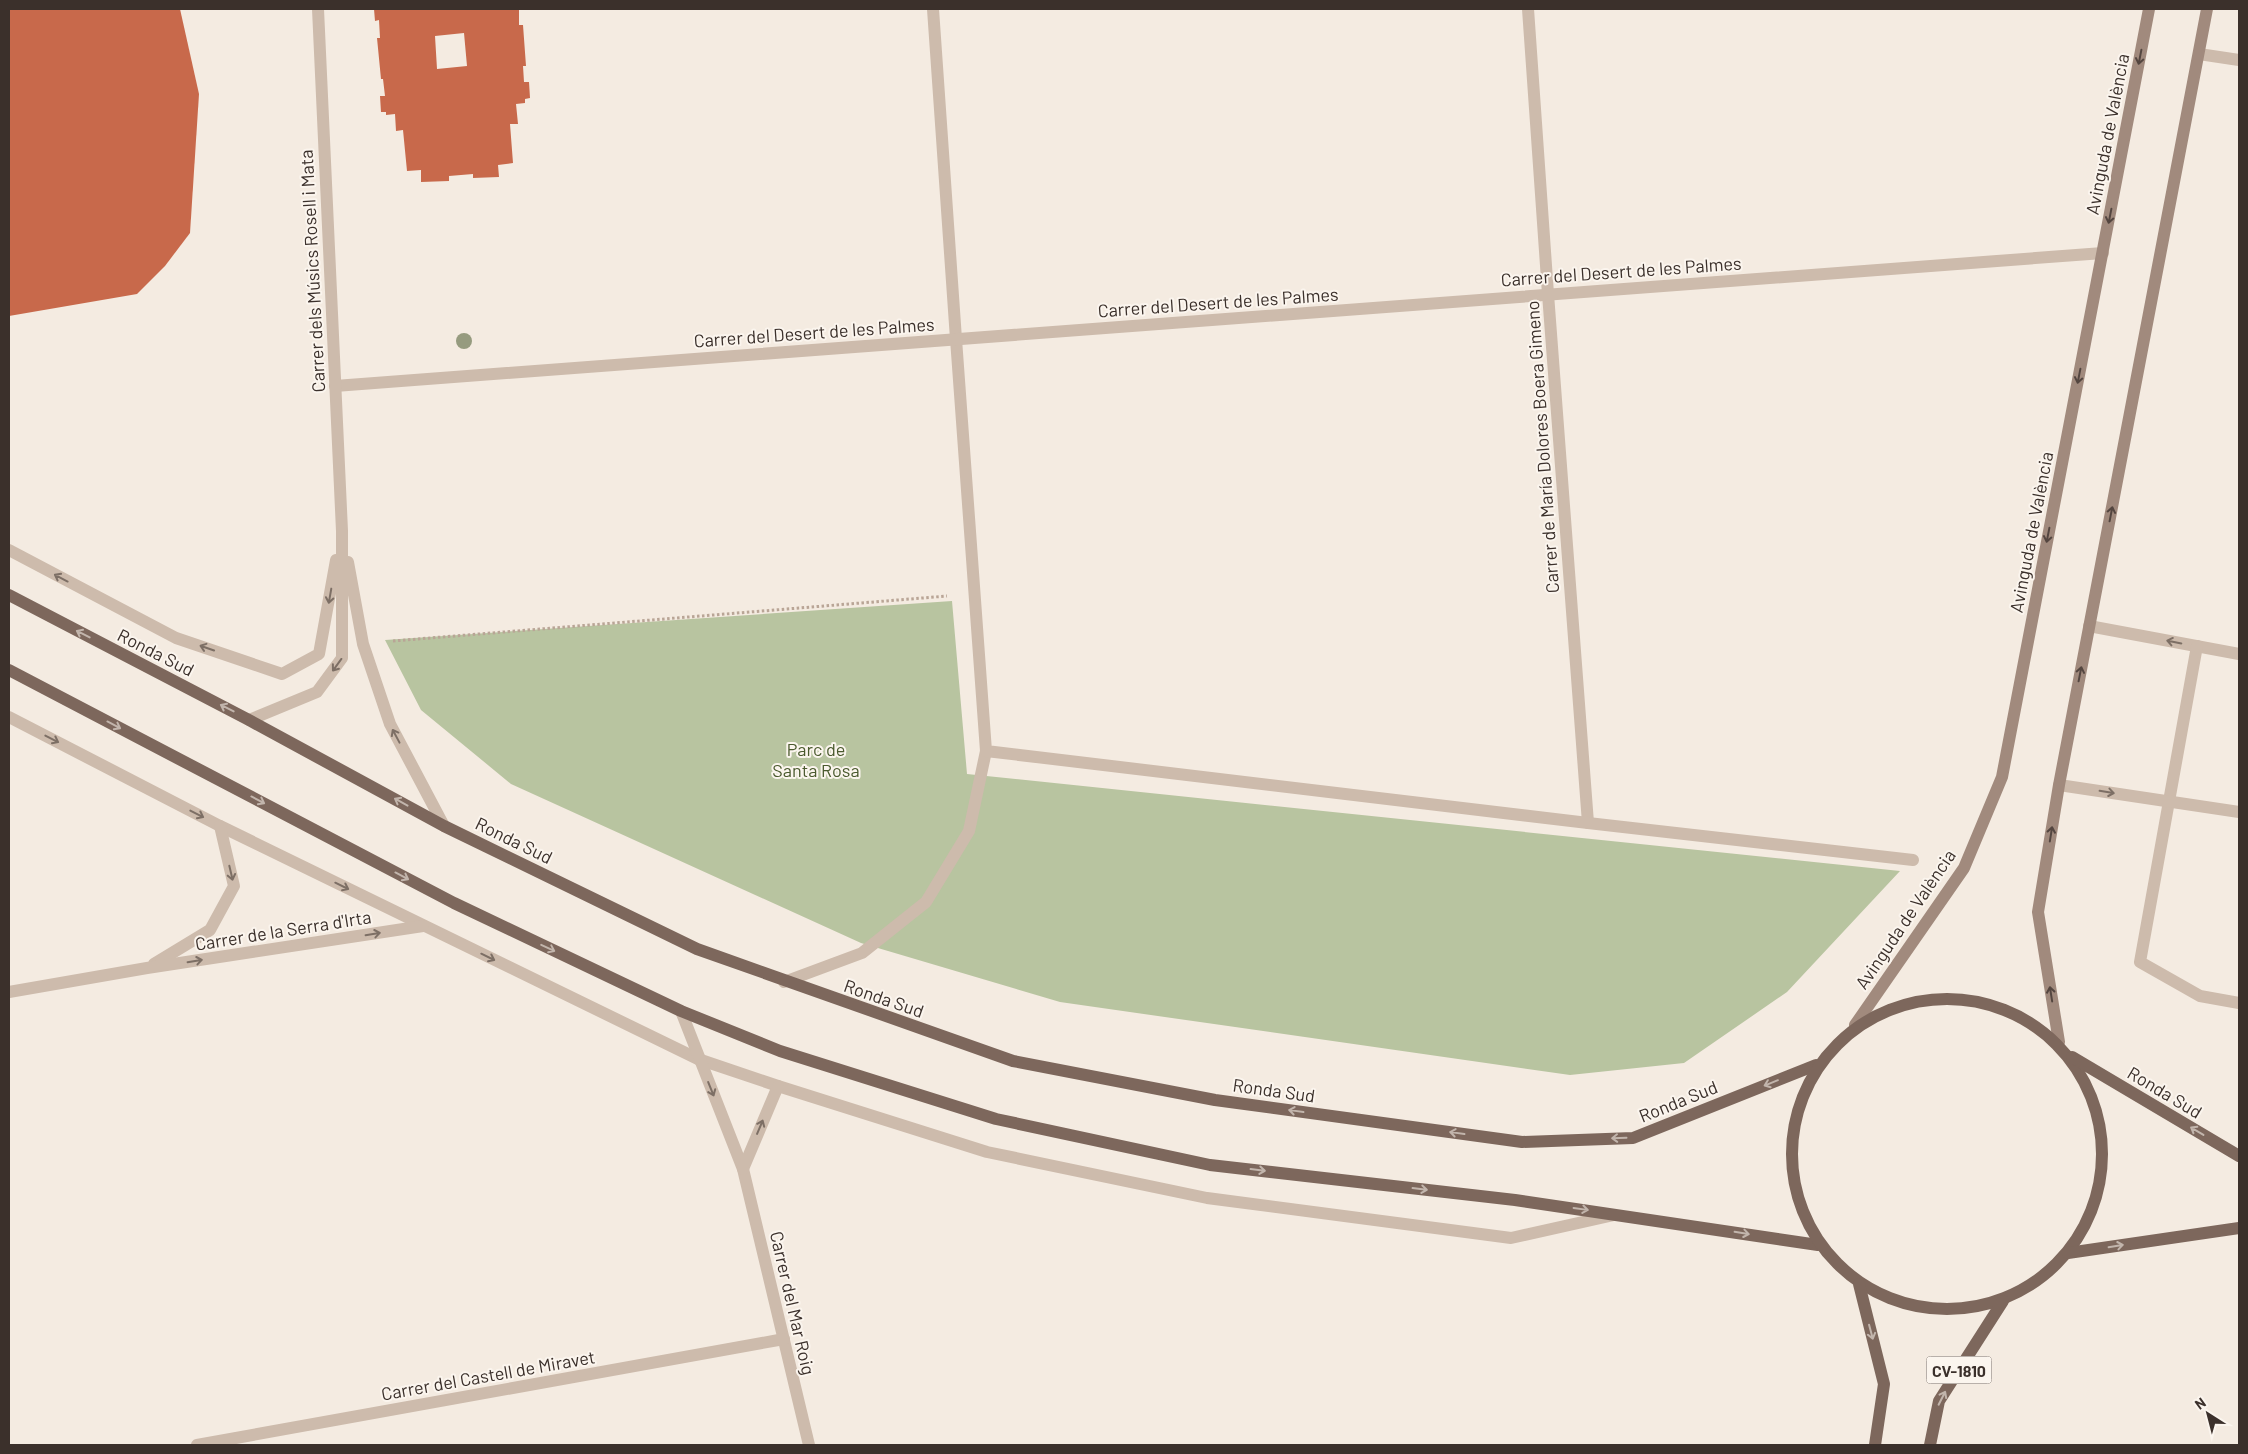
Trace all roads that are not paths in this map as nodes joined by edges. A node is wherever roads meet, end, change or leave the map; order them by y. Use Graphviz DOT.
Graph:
graph roads {
  1 [pos="318,9"];
  2 [pos="933,9"];
  3 [pos="1528,9"];
  4 [pos="2149,9"];
  5 [pos="2208,9"];
  6 [pos="2199,54"];
  7 [pos="2239,60"];
  8 [pos="2102,253"];
  9 [pos="1548,294"];
  10 [pos="956,339"];
  11 [pos="335,386"];
  12 [pos="342,531"];
  13 [pos="9,550"];
  14 [pos="9,595"];
  15 [pos="2089,626"];
  16 [pos="2197,646"];
  17 [pos="2239,654"];
  18 [pos="9,670"];
  19 [pos="9,717"];
  20 [pos="249,720"];
  21 [pos="986,751"];
  22 [pos="2059,785"];
  23 [pos="2168,801"];
  24 [pos="2239,812"];
  25 [pos="1588,823"];
  26 [pos="220,826"];
  27 [pos="444,826"];
  28 [pos="1913,860"];
  29 [pos="423,926"];
  30 [pos="147,968"];
  31 [pos="784,982"];
  32 [pos="9,992"];
  33 [pos="2239,1003"];
  34 [pos="681,1011"];
  35 [pos="1855,1025"];
  36 [pos="2059,1042"];
  37 [pos="2072,1057"];
  38 [pos="698,1058"];
  39 [pos="1816,1065"];
  40 [pos="778,1086"];
  41 [pos="2239,1156"];
  42 [pos="743,1169"];
  43 [pos="1619,1214"];
  44 [pos="2239,1228"];
  45 [pos="1818,1245"];
  46 [pos="2068,1254"];
  47 [pos="1859,1284"];
  48 [pos="2003,1301"];
  49 [pos="784,1339"];
  50 [pos="197,1445"];
  51 [pos="809,1445"];
  52 [pos="1875,1445"];
  53 [pos="1930,1445"];
  1 -- 11 [label="street, Carrer dels Músics Rosell i Mata"];
  2 -- 10 [label="street"];
  3 -- 9 [label="street, Carrer de María Dolores Boera Gimeno"];
  4 -- 8 [label="main road, Avinguda de València, one-way"];
  5 -- 6 [label="main road"];
  6 -- 7 [label="street"];
  15 -- 6 [label="main road, one-way"];
  8 -- 9 [label="street, Carrer del Desert de les Palmes"];
  8 -- 35 [label="main road, Avinguda de València, one-way"];
  9 -- 10 [label="street, Carrer del Desert de les Palmes"];
  9 -- 25 [label="street, Carrer de María Dolores Boera Gimeno"];
  10 -- 11 [label="street, Carrer del Desert de les Palmes"];
  10 -- 21 [label="street"];
  11 -- 12 [label="street, Carrer dels Músics Rosell i Mata"];
  12 -- 13 [label="street, Ronda Sud, one-way"];
  12 -- 20 [label="street, Carrer dels Músics Rosell i Mata, one-way"];
  27 -- 12 [label="street, Carrer dels Músics Rosell i Mata, one-way"];
  20 -- 14 [label="main road, Ronda Sud, one-way"];
  16 -- 15 [label="street, one-way"];
  22 -- 15 [label="main road, one-way"];
  16 -- 17 [label="street"];
  16 -- 23 [label="street"];
  18 -- 34 [label="main road, one-way"];
  19 -- 26 [label="street, one-way"];
  27 -- 20 [label="main road, Ronda Sud, one-way"];
  21 -- 25 [label="street"];
  21 -- 31 [label="street"];
  22 -- 23 [label="street, one-way"];
  36 -- 22 [label="main road, one-way"];
  23 -- 24 [label="street"];
  23 -- 33 [label="street"];
  25 -- 28 [label="street"];
  26 -- 29 [label="street, one-way"];
  26 -- 30 [label="street, Carrer de la Serra d'Irta, one-way"];
  27 -- 31 [label="main road, Ronda Sud"];
  30 -- 29 [label="street, Carrer de la Serra d'Irta, one-way"];
  29 -- 38 [label="street, one-way"];
  30 -- 32 [label="street, Carrer de la Serra d'Irta"];
  39 -- 31 [label="main road, Ronda Sud, one-way"];
  34 -- 38 [label="street, Carrer del Mar Roig"];
  34 -- 43 [label="main road, one-way"];
  35 -- 36 [label="main road"];
  35 -- 39 [label="main road"];
  36 -- 37 [label="main road"];
  41 -- 37 [label="main road, Ronda Sud, one-way"];
  37 -- 46 [label="main road"];
  38 -- 40 [label="street"];
  38 -- 42 [label="street, Carrer del Mar Roig, one-way"];
  39 -- 45 [label="main road"];
  42 -- 40 [label="street, one-way"];
  40 -- 43 [label="street"];
  42 -- 49 [label="street, Carrer del Mar Roig"];
  43 -- 45 [label="main road, one-way"];
  46 -- 44 [label="main road, one-way"];
  45 -- 47 [label="main road"];
  46 -- 48 [label="main road"];
  47 -- 48 [label="main road"];
  47 -- 52 [label="main road, one-way"];
  53 -- 48 [label="main road, CV-1810, one-way"];
  49 -- 50 [label="street, Carrer del Castell de Miravet"];
  49 -- 51 [label="street, Carrer del Mar Roig"];
}
